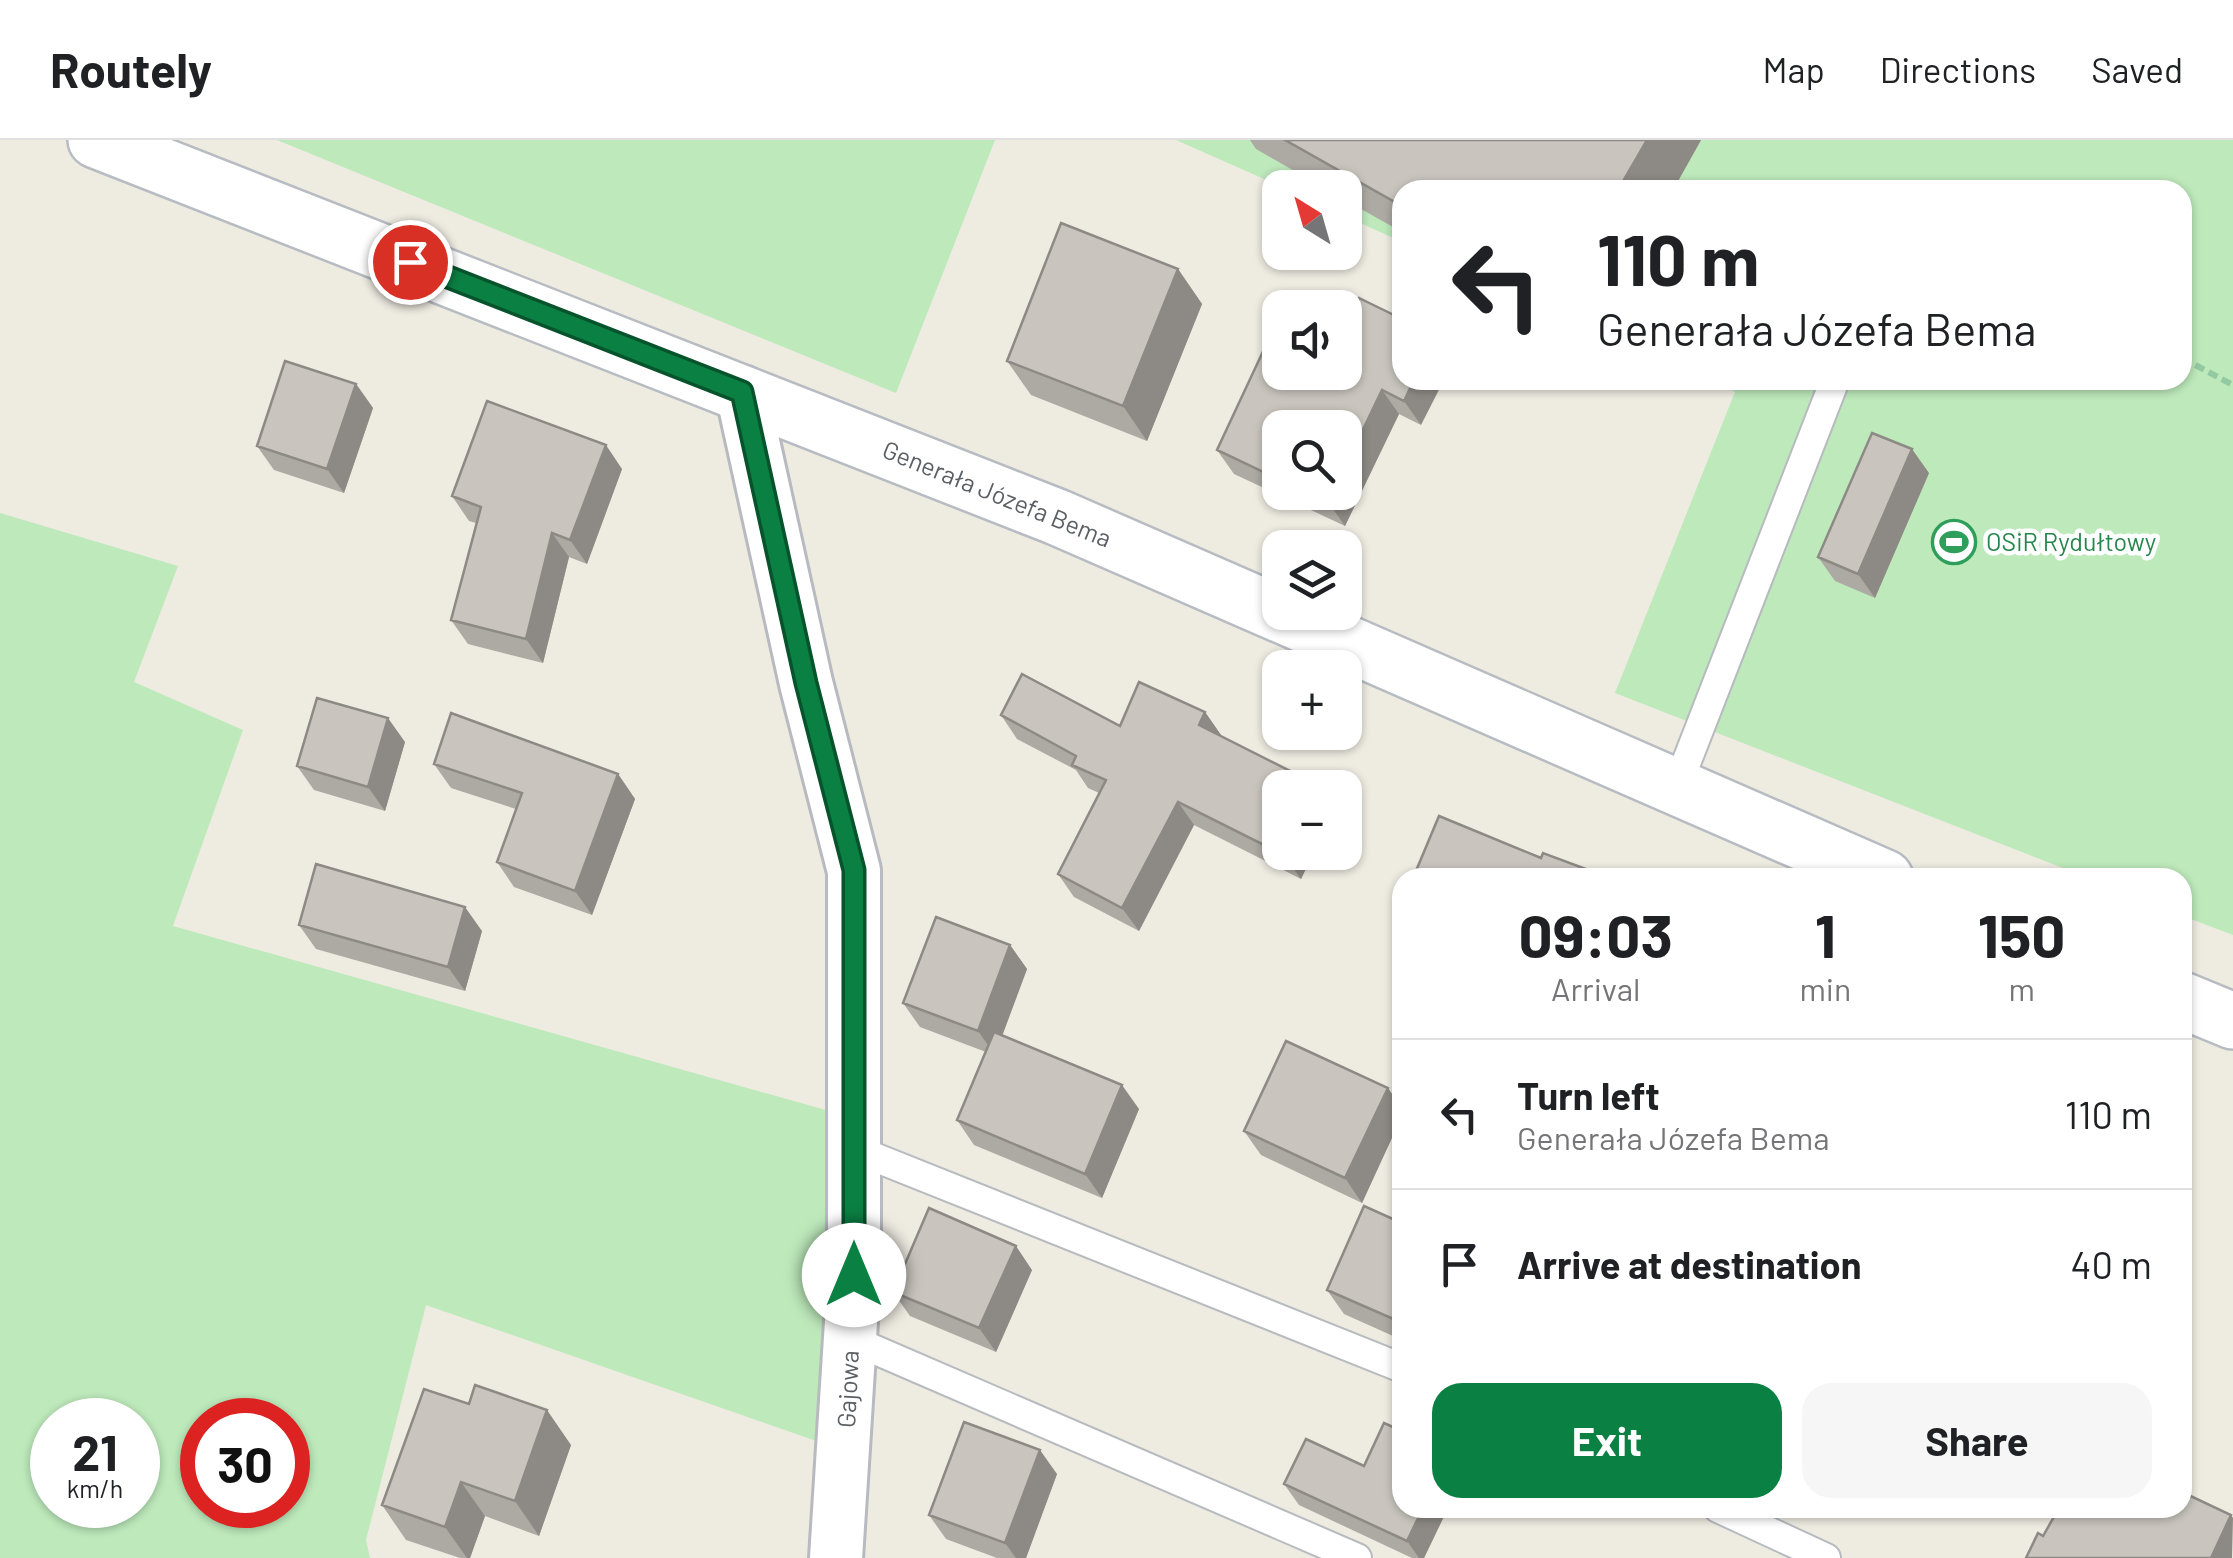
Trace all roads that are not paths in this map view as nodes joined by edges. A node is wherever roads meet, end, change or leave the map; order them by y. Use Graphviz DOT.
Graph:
graph roads {
  1 [pos="96,140"];
  2 [pos="1830,390"];
  3 [pos="742,392"];
  4 [pos="1676,790"];
  5 [pos="1861,868"];
  6 [pos="2192,1004"];
  7 [pos="2233,1021"];
  8 [pos="854,1149"];
  9 [pos="850,1340"];
  10 [pos="1392,1364"];
  11 [pos="1740,1518"];
  12 [pos="836,1558"];
  13 [pos="1357,1558"];
  14 [pos="1826,1558"];
  1 -- 3 [label="street, Generała Józefa Bema"];
  2 -- 4 [label="lane"];
  3 -- 4 [label="street, Generała Józefa Bema"];
  3 -- 8 [label="street, Gajowa"];
  4 -- 5 [label="street, Generała Józefa Bema"];
  6 -- 7 [label="street"];
  8 -- 9 [label="street, Gajowa"];
  8 -- 10 [label="lane"];
  9 -- 12 [label="street, Gajowa"];
  9 -- 13 [label="lane"];
  11 -- 14 [label="lane"];
}
